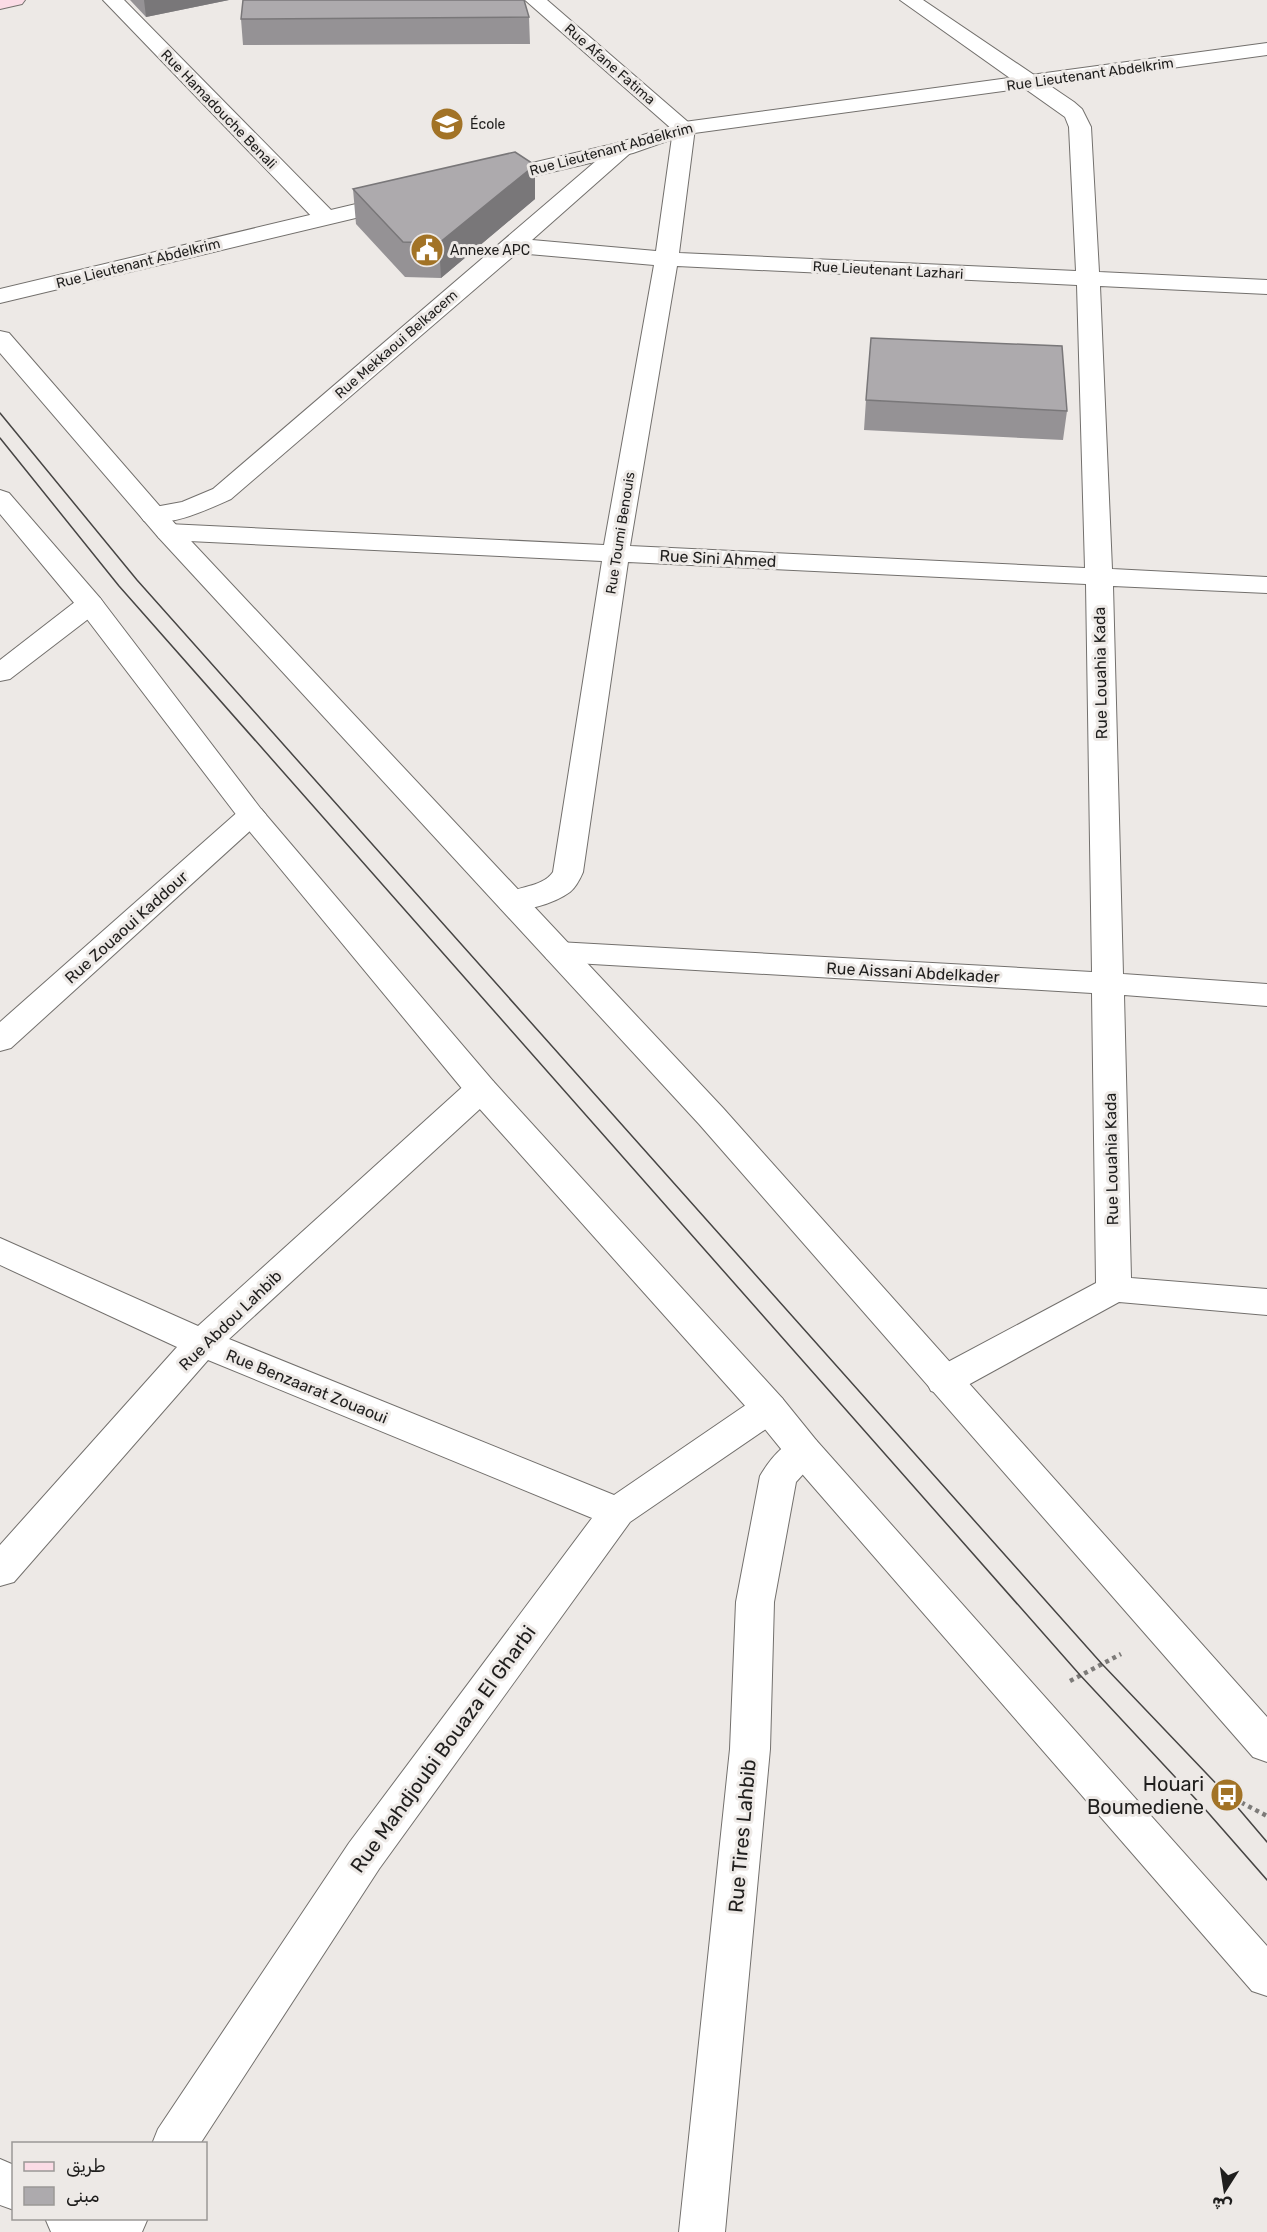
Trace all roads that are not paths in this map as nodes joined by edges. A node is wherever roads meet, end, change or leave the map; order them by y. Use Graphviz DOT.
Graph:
graph roads {
  1 [pos="15,0"];
  2 [pos="113,0"];
  3 [pos="535,0"];
  4 [pos="910,0"];
  5 [pos="0,3"];
  6 [pos="1267,49"];
  7 [pos="1028,82"];
  8 [pos="684,128"];
  9 [pos="625,148"];
  10 [pos="475,183"];
  11 [pos="417,196"];
  12 [pos="325,218"];
  13 [pos="510,245"];
  14 [pos="667,259"];
  15 [pos="1089,280"];
  16 [pos="1267,286"];
  17 [pos="0,296"];
  18 [pos="0,338"];
  19 [pos="0,498"];
  20 [pos="161,524"];
  21 [pos="616,553"];
  22 [pos="1098,576"];
  23 [pos="1267,585"];
  24 [pos="90,604"];
  25 [pos="0,673"];
  26 [pos="251,815"];
  27 [pos="512,902"];
  28 [pos="558,952"];
  29 [pos="1107,983"];
  30 [pos="1267,995"];
  31 [pos="0,1040"];
  32 [pos="481,1089"];
  33 [pos="0,1251"];
  34 [pos="1114,1289"];
  35 [pos="1267,1302"];
  36 [pos="202,1343"];
  37 [pos="944,1381"];
  38 [pos="769,1408"];
  39 [pos="803,1450"];
  40 [pos="617,1512"];
  41 [pos="0,1571"];
  42 [pos="1266,1742"];
  43 [pos="1267,1977"];
  44 [pos="175,2142"];
  45 [pos="72,2220"];
  46 [pos="93,2232"];
  47 [pos="702,2232"];
  1 -- 5 [label="main road"];
  2 -- 12 [label="street, Rue Hamadouche Benali"];
  3 -- 8 [label="street, Rue Afane Fatima"];
  4 -- 7 [label="street, Rue Louahia Kada"];
  6 -- 7 [label="street, Rue Lieutenant Abdelkrim"];
  7 -- 8 [label="street, Rue Lieutenant Abdelkrim"];
  7 -- 15 [label="street, Rue Louahia Kada"];
  8 -- 9 [label="street, Rue Lieutenant Abdelkrim"];
  8 -- 14 [label="street, Rue Toumi Benouis"];
  9 -- 10 [label="street, Rue Lieutenant Abdelkrim"];
  9 -- 13 [label="street, Rue Mekkaoui Belkacem"];
  11 -- 12 [label="street, Rue Lieutenant Abdelkrim"];
  12 -- 17 [label="street, Rue Lieutenant Abdelkrim"];
  13 -- 14 [label="street, Rue Lieutenant Lazhari"];
  13 -- 20 [label="street, Rue Mekkaoui Belkacem"];
  14 -- 15 [label="street, Rue Lieutenant Lazhari"];
  14 -- 21 [label="street, Rue Toumi Benouis"];
  15 -- 16 [label="street, Rue Lieutenant Lazhari"];
  15 -- 22 [label="street, Rue Louahia Kada"];
  18 -- 20 [label="street"];
  19 -- 24 [label="street"];
  20 -- 21 [label="street, Rue Sini Ahmed"];
  20 -- 27 [label="street"];
  21 -- 22 [label="street, Rue Sini Ahmed"];
  21 -- 27 [label="street, Rue Toumi Benouis"];
  22 -- 23 [label="street, Rue Sini Ahmed"];
  22 -- 29 [label="street, Rue Louahia Kada"];
  24 -- 25 [label="street"];
  24 -- 26 [label="street"];
  26 -- 31 [label="street, Rue Zouaoui Kaddour"];
  26 -- 32 [label="street"];
  27 -- 28 [label="street"];
  28 -- 29 [label="street, Rue Aissani Abdelkader"];
  28 -- 37 [label="street"];
  29 -- 30 [label="street, Rue Aissani Abdelkader"];
  29 -- 34 [label="street, Rue Louahia Kada"];
  32 -- 36 [label="street, Rue Abdou Lahbib"];
  32 -- 38 [label="street"];
  33 -- 36 [label="street, Rue Benzaarat Zouaoui"];
  34 -- 35 [label="street"];
  34 -- 37 [label="street"];
  36 -- 40 [label="street, Rue Benzaarat Zouaoui"];
  36 -- 41 [label="street, Rue Abdou Lahbib"];
  37 -- 42 [label="street"];
  38 -- 39 [label="street"];
  38 -- 40 [label="street, Rue Mahdjoubi Bouaza El Gharbi"];
  39 -- 43 [label="street"];
  39 -- 47 [label="street, Rue Tires Lahbib"];
  40 -- 44 [label="street, Rue Mahdjoubi Bouaza El Gharbi"];
  45 -- 46 [label="street"];
}
